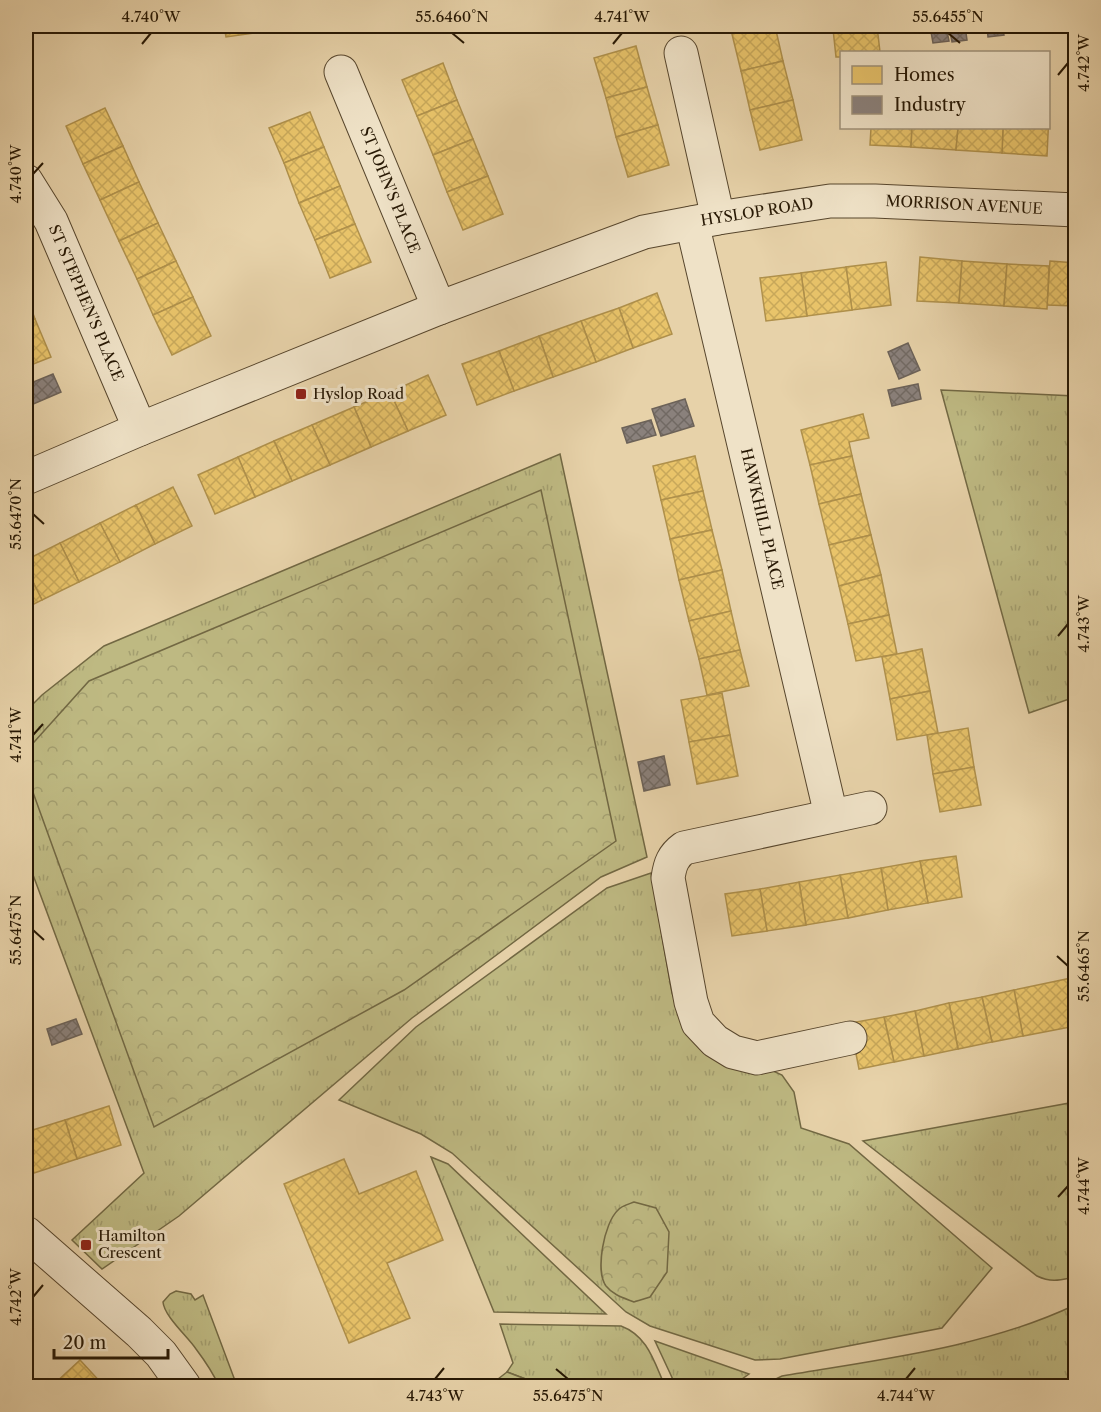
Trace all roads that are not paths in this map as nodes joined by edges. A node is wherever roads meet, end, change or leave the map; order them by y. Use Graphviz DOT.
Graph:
graph roads {
  1 [pos="681,53"];
  2 [pos="341,72"];
  3 [pos="26,181"];
  4 [pos="852,201"];
  5 [pos="1076,210"];
  6 [pos="705,220"];
  7 [pos="439,308"];
  8 [pos="140,429"];
  9 [pos="26,478"];
  10 [pos="870,808"];
  11 [pos="831,815"];
  12 [pos="850,1038"];
  13 [pos="28,1238"];
  14 [pos="184,1386"];
  1 -- 6 [label="street, HAWKHILL PLACE"];
  2 -- 7 [label="street, ST JOHN'S PLACE"];
  3 -- 8 [label="street, ST STEPHEN'S PLACE"];
  4 -- 5 [label="street, MORRISON AVENUE"];
  4 -- 6 [label="street, HYSLOP ROAD"];
  6 -- 7 [label="street, HYSLOP ROAD"];
  6 -- 11 [label="street, HAWKHILL PLACE"];
  7 -- 8 [label="street, HYSLOP ROAD"];
  8 -- 9 [label="street, HYSLOP ROAD"];
  10 -- 11 [label="street"];
  11 -- 12 [label="street"];
  13 -- 14 [label="street"];
}
